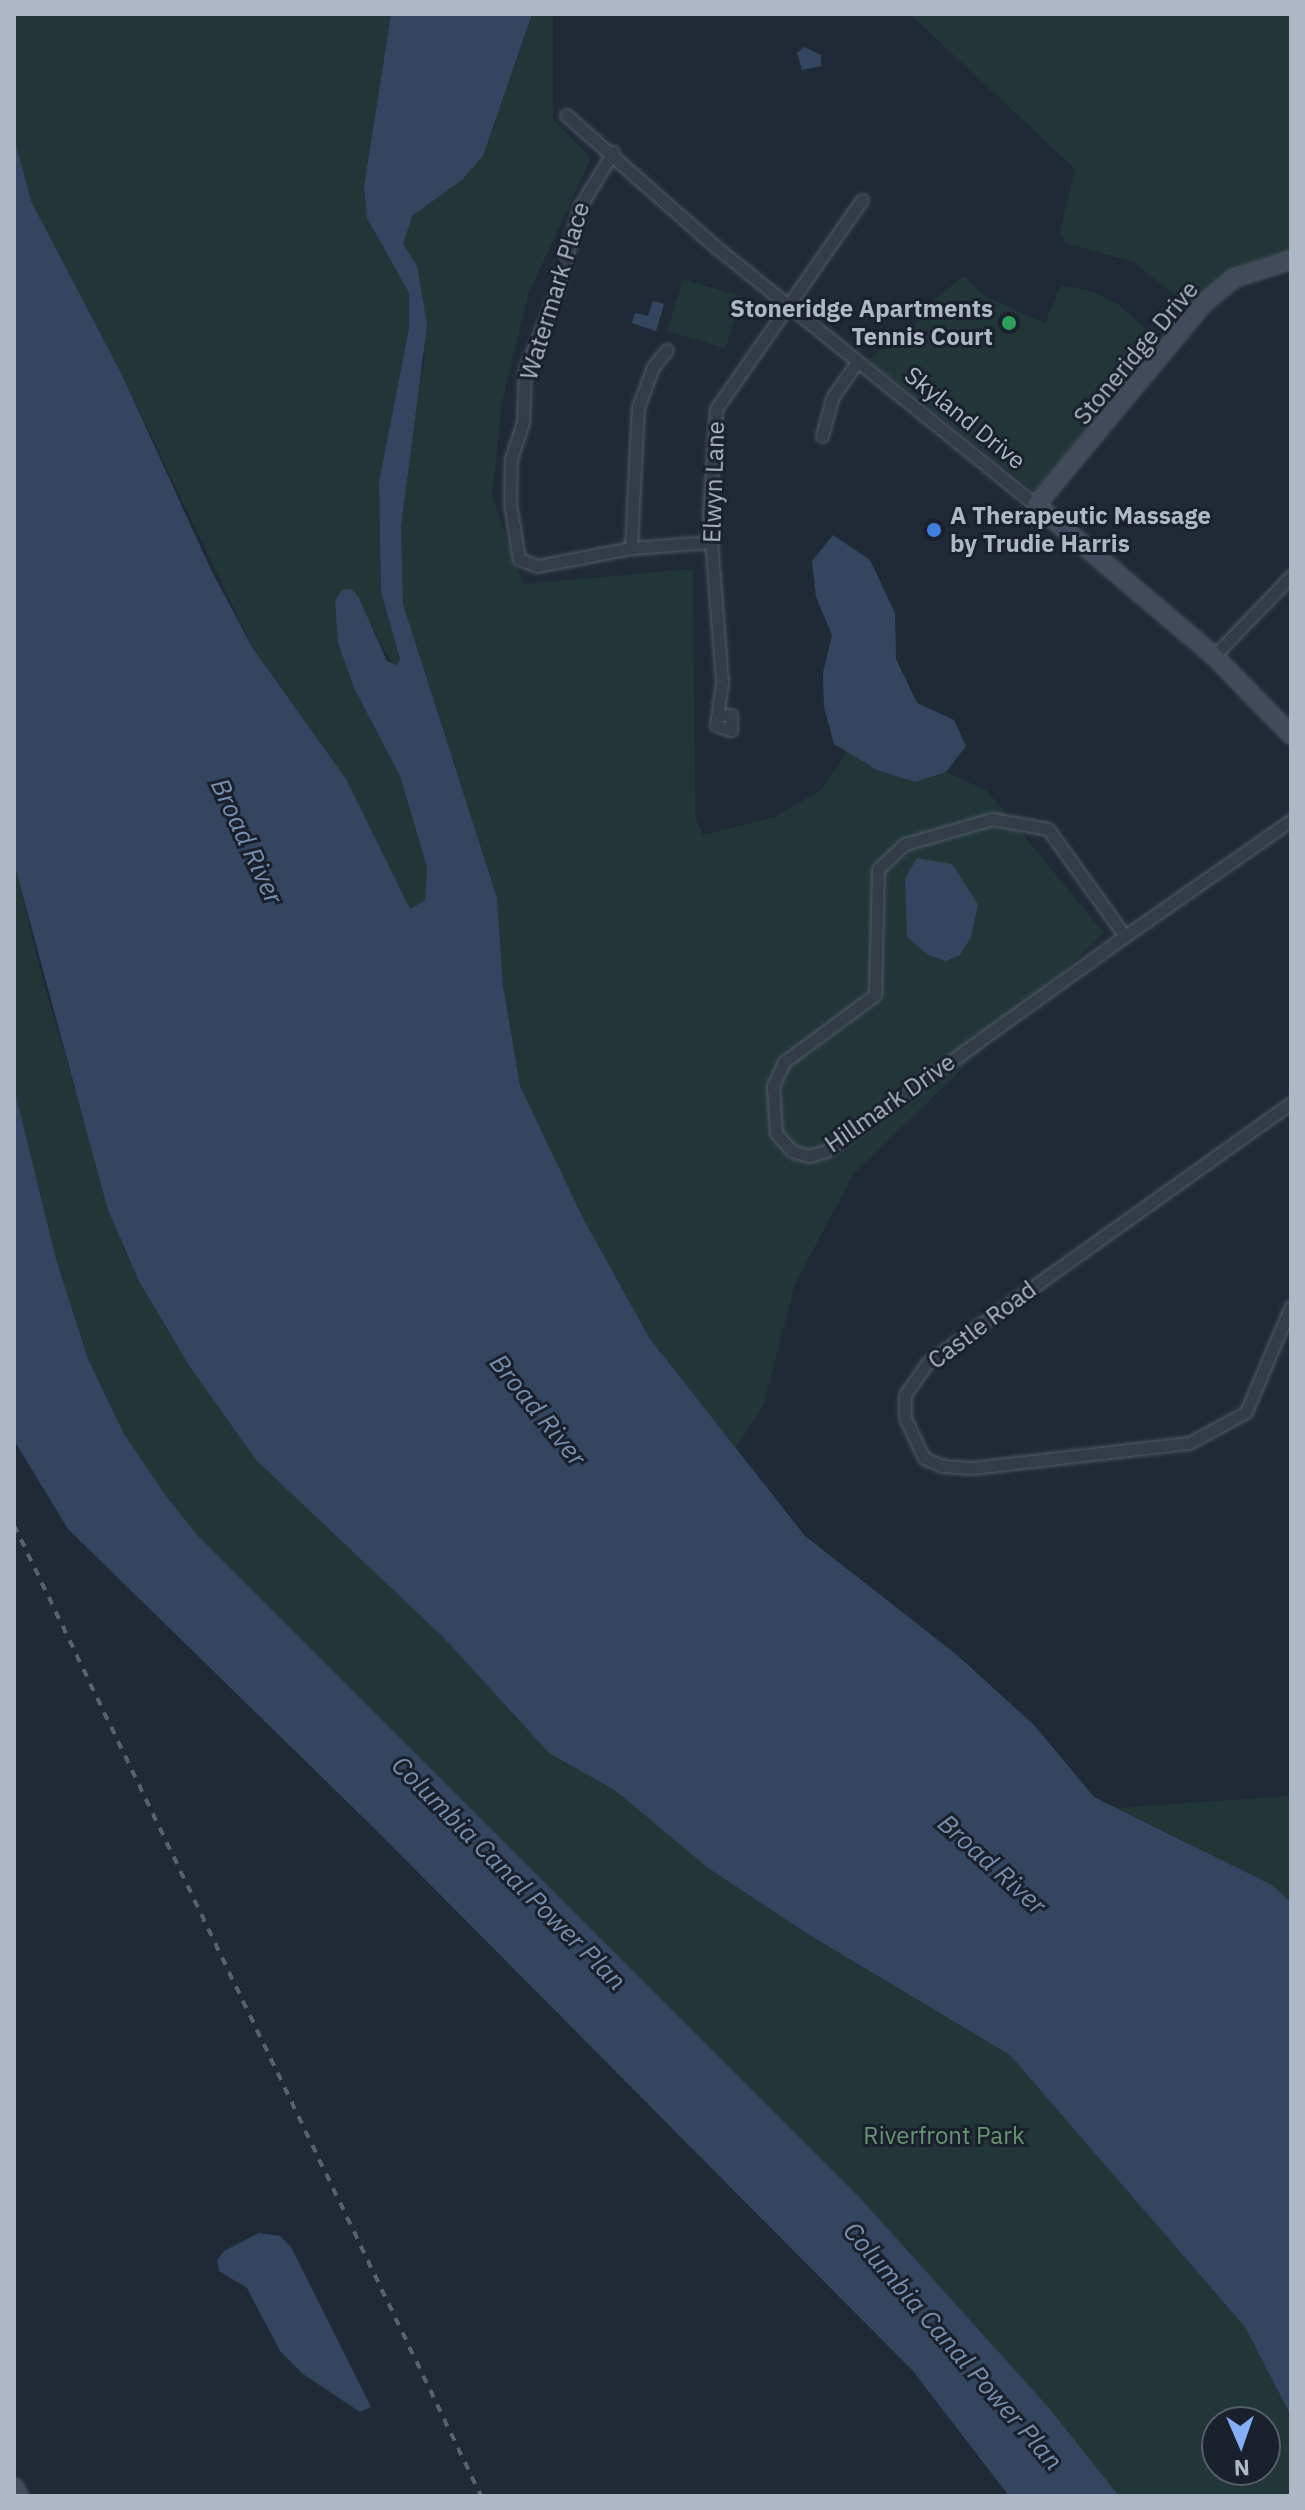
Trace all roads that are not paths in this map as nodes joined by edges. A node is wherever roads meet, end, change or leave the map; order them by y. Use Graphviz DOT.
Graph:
graph roads {
  1 [pos="566,115"];
  2 [pos="613,152"];
  3 [pos="862,200"];
  4 [pos="1291,260"];
  5 [pos="788,302"];
  6 [pos="667,350"];
  7 [pos="857,362"];
  8 [pos="822,436"];
  9 [pos="1036,505"];
  10 [pos="711,542"];
  11 [pos="631,548"];
  12 [pos="1291,576"];
  13 [pos="1214,656"];
  14 [pos="720,715"];
  15 [pos="1291,735"];
  16 [pos="1291,820"];
  17 [pos="1125,936"];
  18 [pos="1291,1103"];
  19 [pos="1291,1306"];
  20 [pos="14,2487"];
  21 [pos="19,2496"];
  1 -- 2 [label="street, Skyland Drive"];
  2 -- 5 [label="street, Skyland Drive"];
  2 -- 11 [label="street, Watermark Place"];
  3 -- 5 [label="street, Elwyn Lane"];
  4 -- 9 [label="street, Stoneridge Drive"];
  5 -- 7 [label="street, Skyland Drive"];
  5 -- 10 [label="street, Elwyn Lane"];
  6 -- 11 [label="street"];
  7 -- 8 [label="street"];
  7 -- 9 [label="street, Skyland Drive"];
  9 -- 13 [label="street, Skyland Drive"];
  10 -- 11 [label="street, Watermark Place"];
  10 -- 14 [label="street, Elwyn Lane"];
  12 -- 13 [label="street"];
  13 -- 15 [label="street, Skyland Drive"];
  16 -- 17 [label="street, Hillmark Drive"];
  17 -- 17 [label="street, Hillmark Drive"];
  18 -- 19 [label="street, Castle Road"];
  20 -- 21 [label="street"];
}
